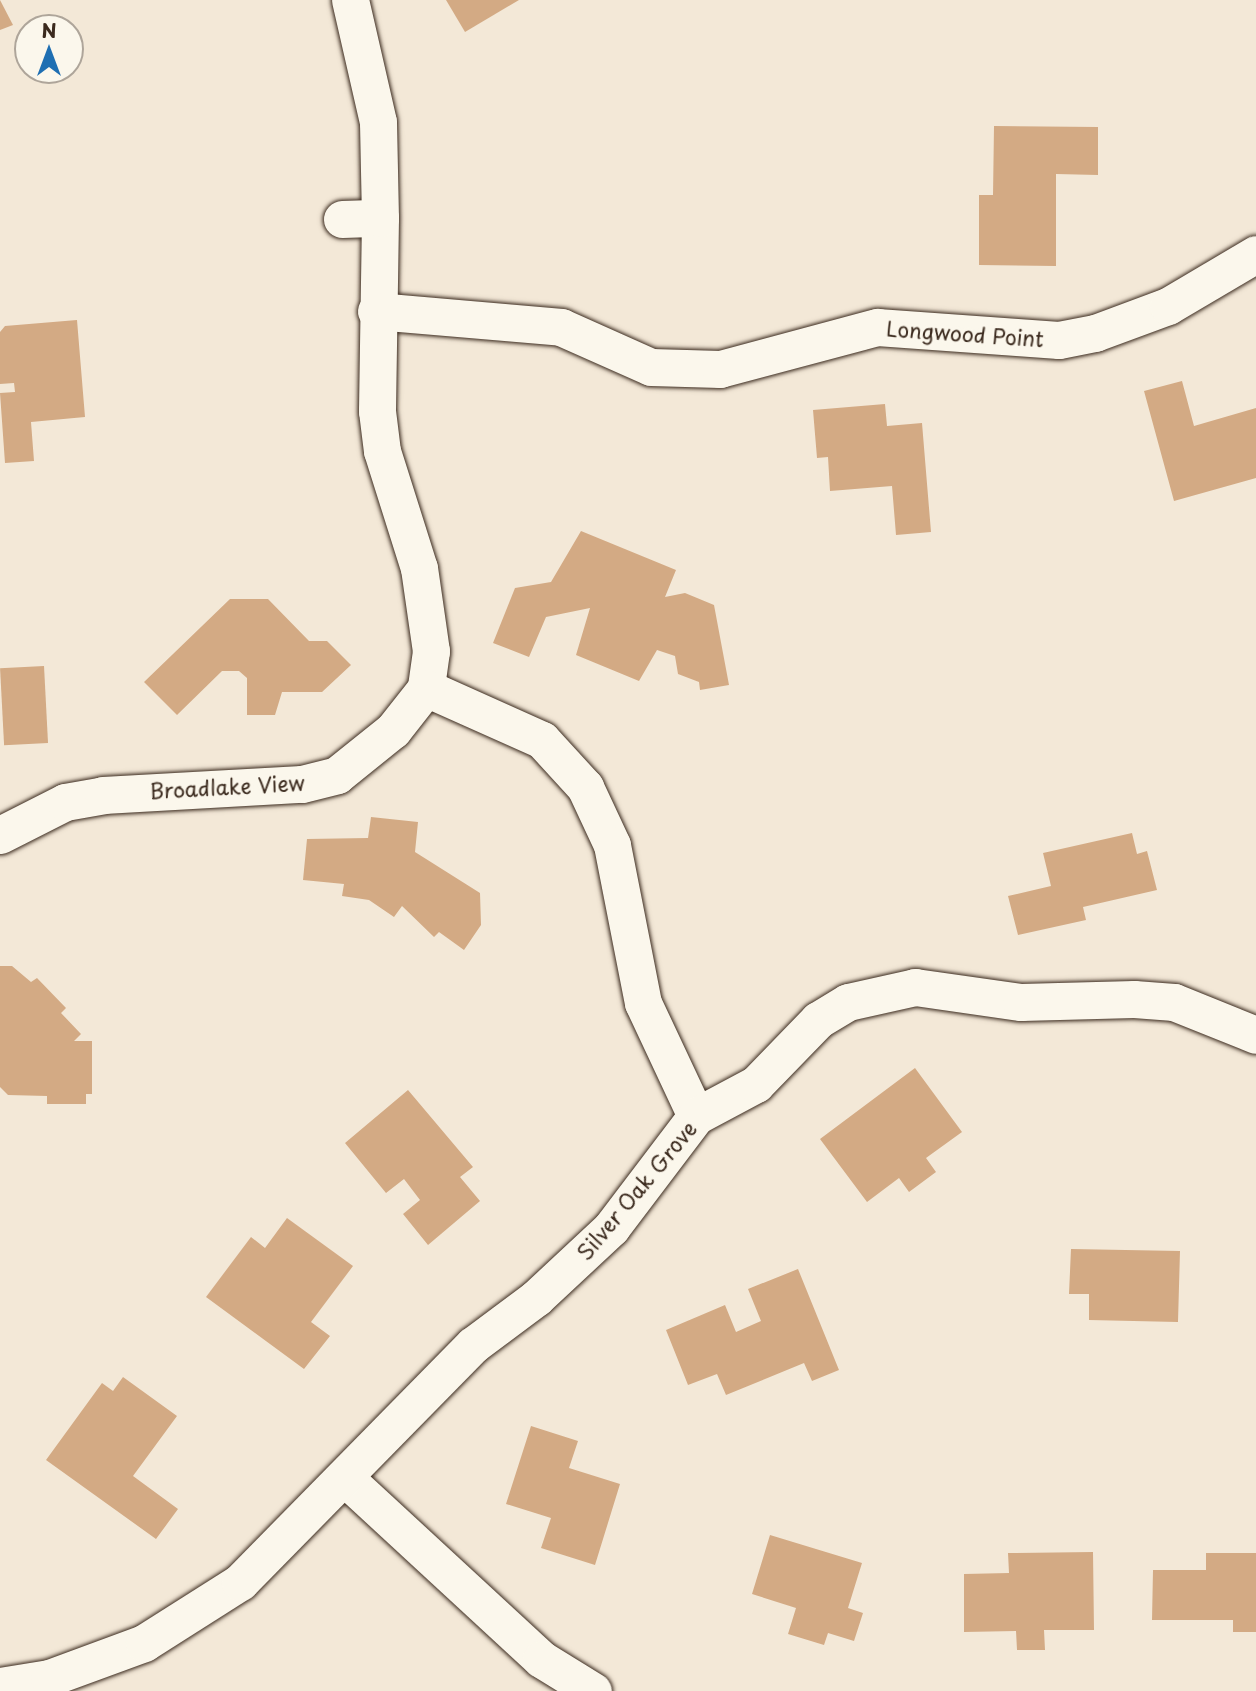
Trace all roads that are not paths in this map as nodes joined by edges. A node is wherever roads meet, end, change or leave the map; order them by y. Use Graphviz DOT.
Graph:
graph roads {
  1 [pos="350,0"];
  2 [pos="380,218"];
  3 [pos="342,219"];
  4 [pos="1256,254"];
  5 [pos="376,311"];
  6 [pos="426,688"];
  7 [pos="0,835"];
  8 [pos="1256,1035"];
  9 [pos="696,1116"];
  10 [pos="345,1478"];
  11 [pos="0,1686"];
  12 [pos="593,1691"];
  1 -- 2 [label="street"];
  2 -- 3 [label="street"];
  2 -- 5 [label="street"];
  4 -- 5 [label="street, Longwood Point"];
  5 -- 6 [label="street"];
  6 -- 7 [label="street, Broadlake View"];
  6 -- 9 [label="street"];
  8 -- 9 [label="street, Silver Oak Grove"];
  9 -- 10 [label="street, Silver Oak Grove"];
  10 -- 11 [label="street, Silver Oak Grove"];
  10 -- 12 [label="street"];
}
